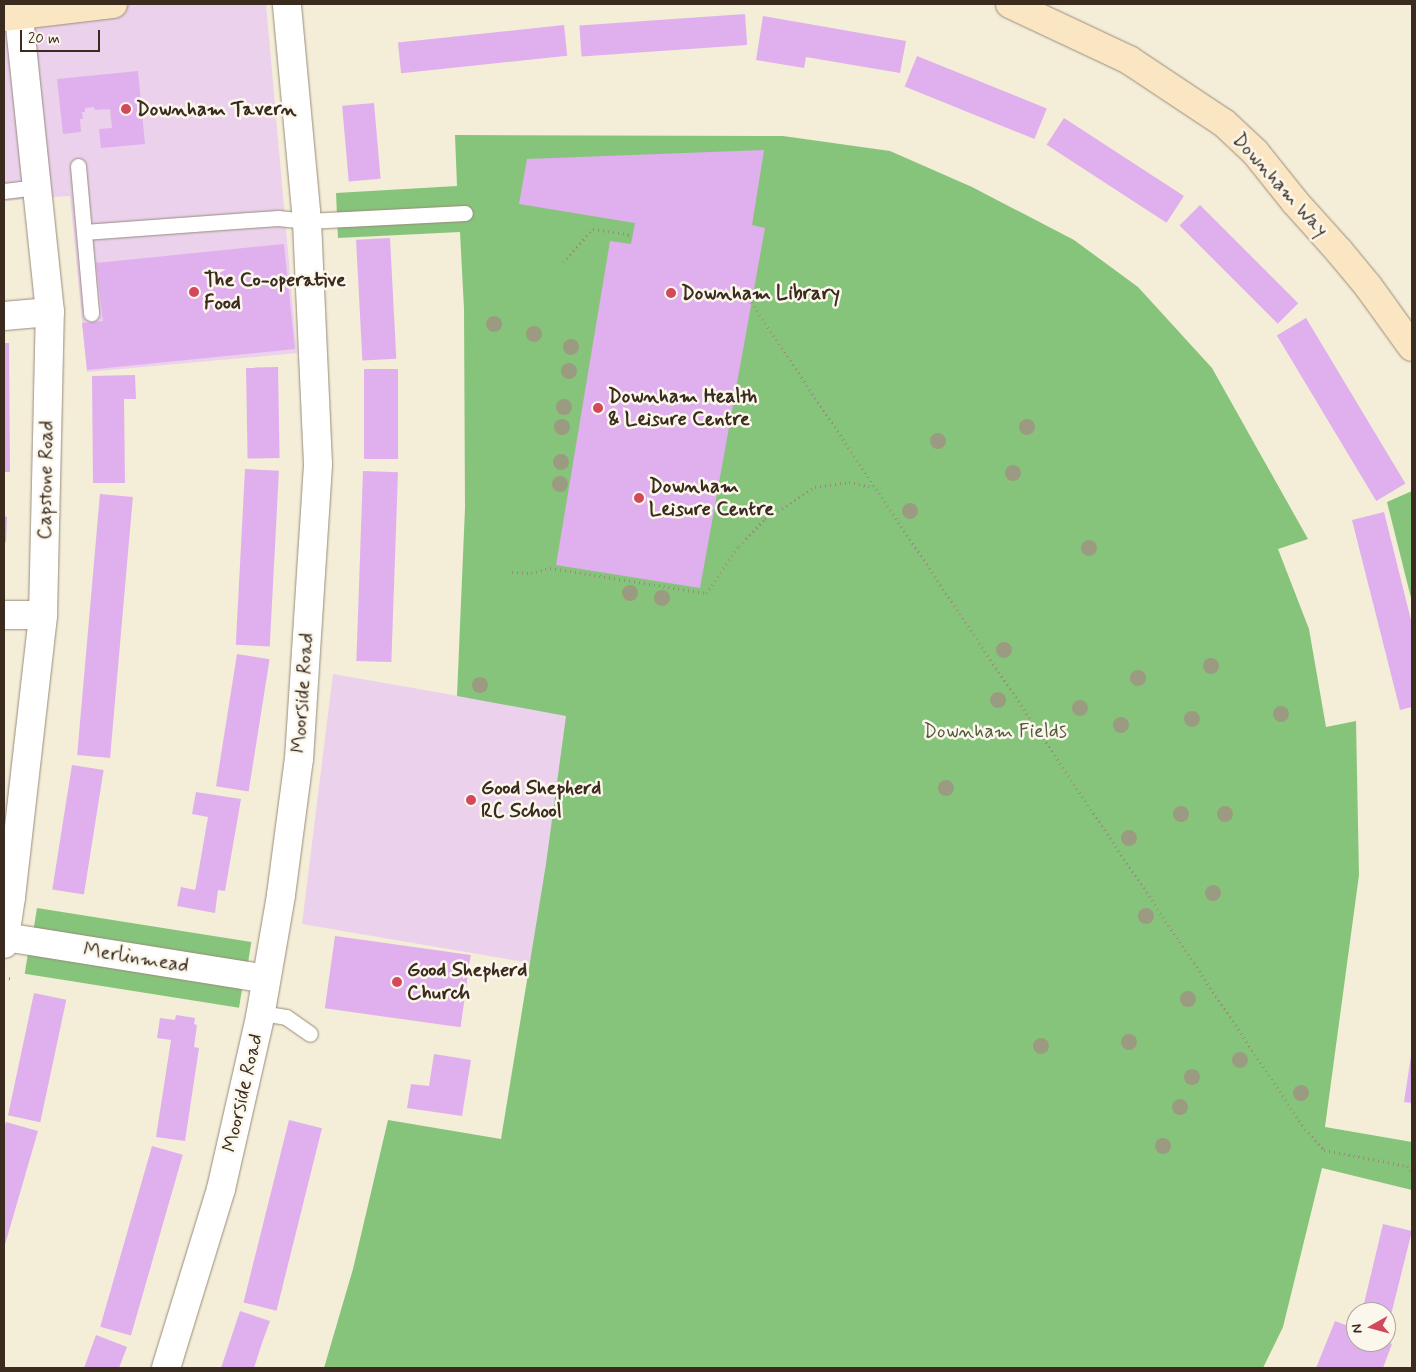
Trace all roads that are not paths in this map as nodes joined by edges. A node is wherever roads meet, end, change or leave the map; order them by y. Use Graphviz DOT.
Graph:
graph roads {
  1 [pos="113,4"];
  2 [pos="287,4"];
  3 [pos="1010,4"];
  4 [pos="11,16"];
  5 [pos="78,166"];
  6 [pos="38,187"];
  7 [pos="4,191"];
  8 [pos="465,213"];
  9 [pos="307,221"];
  10 [pos="84,232"];
  11 [pos="50,312"];
  12 [pos="91,313"];
  13 [pos="4,316"];
  14 [pos="1412,347"];
  15 [pos="4,615"];
  16 [pos="44,615"];
  17 [pos="4,940"];
  18 [pos="266,979"];
  19 [pos="261,1014"];
  20 [pos="310,1034"];
  21 [pos="166,1368"];
  1 -- 4 [label="street"];
  2 -- 9 [label="street, Moorside Road"];
  3 -- 14 [label="street, Downham Way"];
  4 -- 6 [label="street, Capstone Road"];
  5 -- 10 [label="lane"];
  6 -- 7 [label="lane"];
  6 -- 11 [label="street, Capstone Road"];
  8 -- 9 [label="lane"];
  9 -- 10 [label="lane"];
  9 -- 18 [label="street, Moorside Road"];
  10 -- 12 [label="lane"];
  11 -- 13 [label="street"];
  11 -- 16 [label="street, Capstone Road"];
  15 -- 16 [label="street"];
  16 -- 17 [label="street, Capstone Road"];
  17 -- 18 [label="street, Merlinmead"];
  18 -- 19 [label="street, Moorside Road"];
  19 -- 20 [label="lane"];
  19 -- 21 [label="street, Moorside Road"];
}
